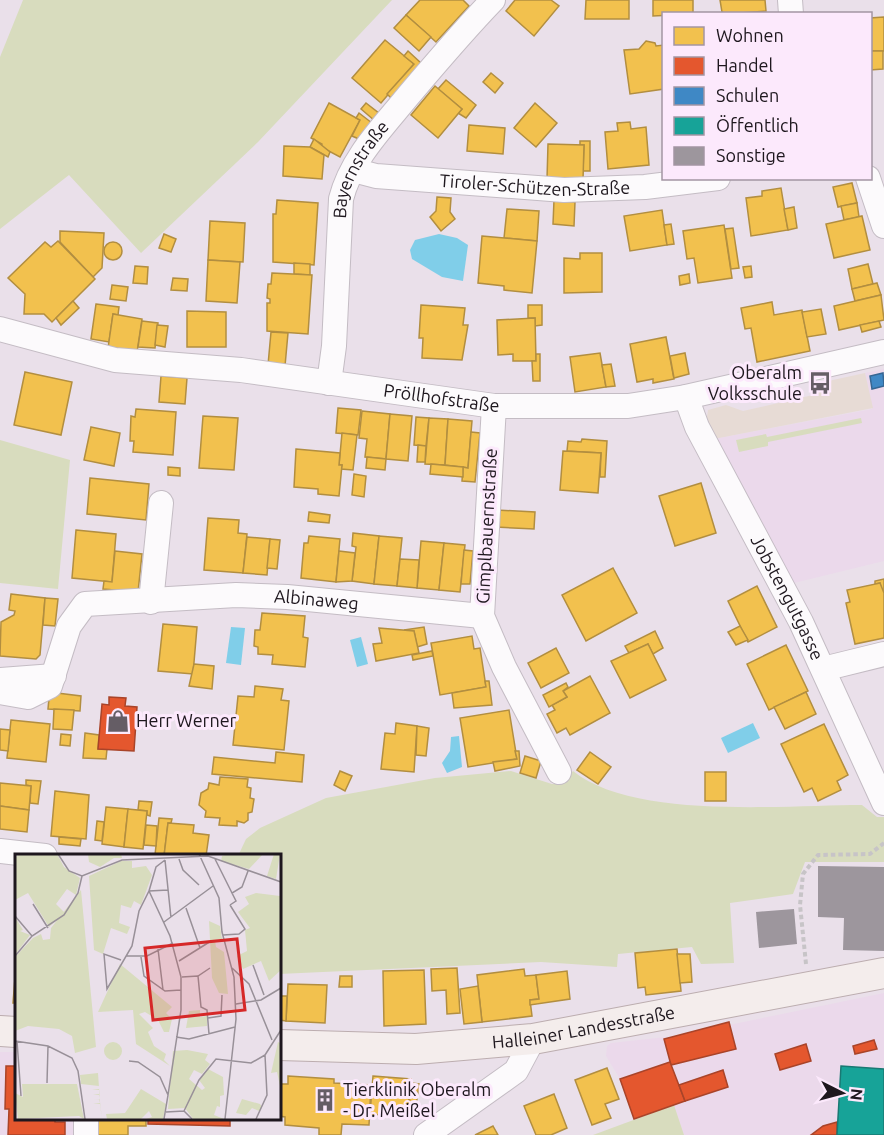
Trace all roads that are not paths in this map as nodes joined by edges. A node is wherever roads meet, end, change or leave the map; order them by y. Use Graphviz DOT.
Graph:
graph roads {
  1 [pos="493,0"];
  2 [pos="353,170"];
  3 [pos="702,180"];
  4 [pos="869,180"];
  5 [pos="884,226"];
  6 [pos="0,329"];
  7 [pos="884,352"];
  8 [pos="328,383"];
  9 [pos="686,397"];
  10 [pos="494,406"];
  11 [pos="160,503"];
  12 [pos="151,602"];
  13 [pos="482,616"];
  14 [pos="884,654"];
  15 [pos="823,669"];
  16 [pos="54,676"];
  17 [pos="0,680"];
  18 [pos="0,692"];
  19 [pos="559,772"];
  20 [pos="884,803"];
  21 [pos="0,850"];
  22 [pos="30,854"];
  23 [pos="884,973"];
  24 [pos="0,1031"];
  25 [pos="15,1032"];
  26 [pos="533,1040"];
  27 [pos="280,1045"];
  28 [pos="426,1135"];
  1 -- 2 [label="street, Bayernstraße"];
  2 -- 3 [label="street, Tiroler-Schützen-Straße"];
  2 -- 8 [label="street, Bayernstraße"];
  4 -- 5 [label="street"];
  6 -- 8 [label="street, Pröllhofstraße"];
  7 -- 9 [label="street, Pröllhofstraße"];
  8 -- 10 [label="street, Pröllhofstraße"];
  9 -- 10 [label="street, Pröllhofstraße"];
  9 -- 15 [label="street, Jobstengutgasse"];
  10 -- 13 [label="street, Gimplbauernstraße"];
  11 -- 12 [label="street"];
  12 -- 13 [label="street, Albinaweg"];
  12 -- 16 [label="street, Albinaweg"];
  13 -- 19 [label="street, Gimplbauernstraße"];
  14 -- 15 [label="street"];
  15 -- 20 [label="street, Jobstengutgasse"];
  16 -- 17 [label="street"];
  16 -- 18 [label="street, Albinaweg"];
  21 -- 22 [label="street"];
  23 -- 26 [label="main road, Halleiner Landesstraße"];
  24 -- 25 [label="main road"];
  26 -- 27 [label="main road, Halleiner Landesstraße"];
  26 -- 28 [label="street"];
}
